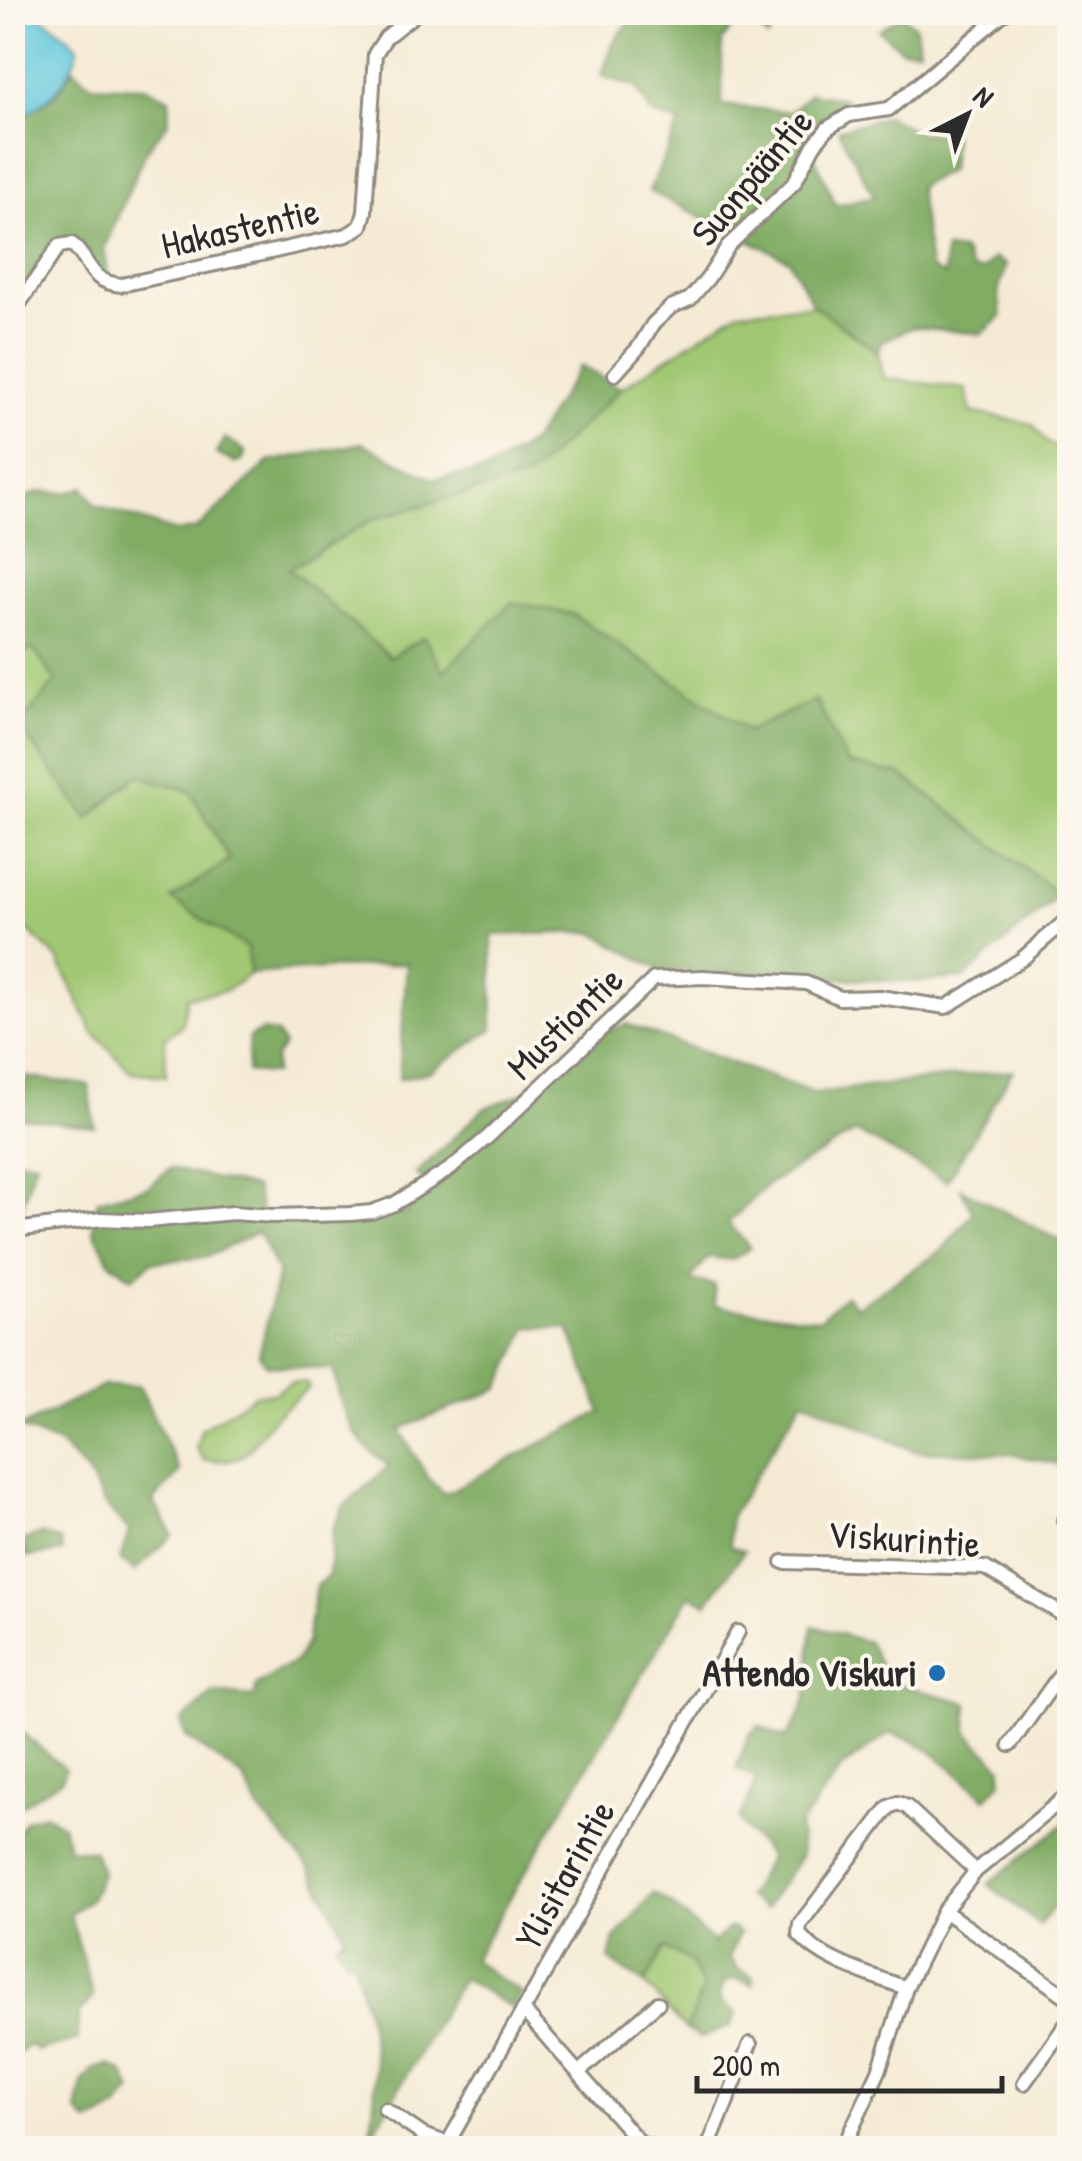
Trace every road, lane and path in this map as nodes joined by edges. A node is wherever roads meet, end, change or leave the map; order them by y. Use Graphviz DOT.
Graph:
graph roads {
  1 [pos="418,12"];
  2 [pos="1005,12"];
  3 [pos="12,314"];
  4 [pos="615,374"];
  5 [pos="1070,917"];
  6 [pos="12,1235"];
  7 [pos="783,1562"];
  8 [pos="1070,1600"];
  9 [pos="1066,1616"];
  10 [pos="738,1632"];
  11 [pos="1070,1661"];
  12 [pos="1010,1745"];
  13 [pos="1070,1793"];
  14 [pos="976,1871"];
  15 [pos="944,1911"];
  16 [pos="906,1988"];
  17 [pos="1070,1999"];
  18 [pos="658,2002"];
  19 [pos="523,2010"];
  20 [pos="1070,2020"];
  21 [pos="750,2044"];
  22 [pos="578,2072"];
  23 [pos="1024,2083"];
  24 [pos="385,2109"];
  25 [pos="446,2146"];
  26 [pos="656,2148"];
  27 [pos="708,2148"];
  28 [pos="843,2148"];
  1 -- 3 [label="street, Hakastentie"];
  2 -- 4 [label="street, Suonpääntie"];
  5 -- 6 [label="street, Mustiontie"];
  7 -- 9 [label="street, Viskurintie"];
  8 -- 9 [label="street"];
  10 -- 19 [label="street, Ylisitarintie"];
  11 -- 12 [label="street"];
  13 -- 14 [label="street"];
  14 -- 15 [label="street"];
  14 -- 16 [label="street"];
  15 -- 16 [label="street"];
  15 -- 17 [label="street"];
  16 -- 28 [label="street"];
  18 -- 22 [label="street"];
  19 -- 22 [label="street"];
  19 -- 25 [label="street, Ylisitarintie"];
  20 -- 23 [label="street"];
  21 -- 27 [label="street"];
  22 -- 26 [label="street"];
  24 -- 25 [label="street"];
}
